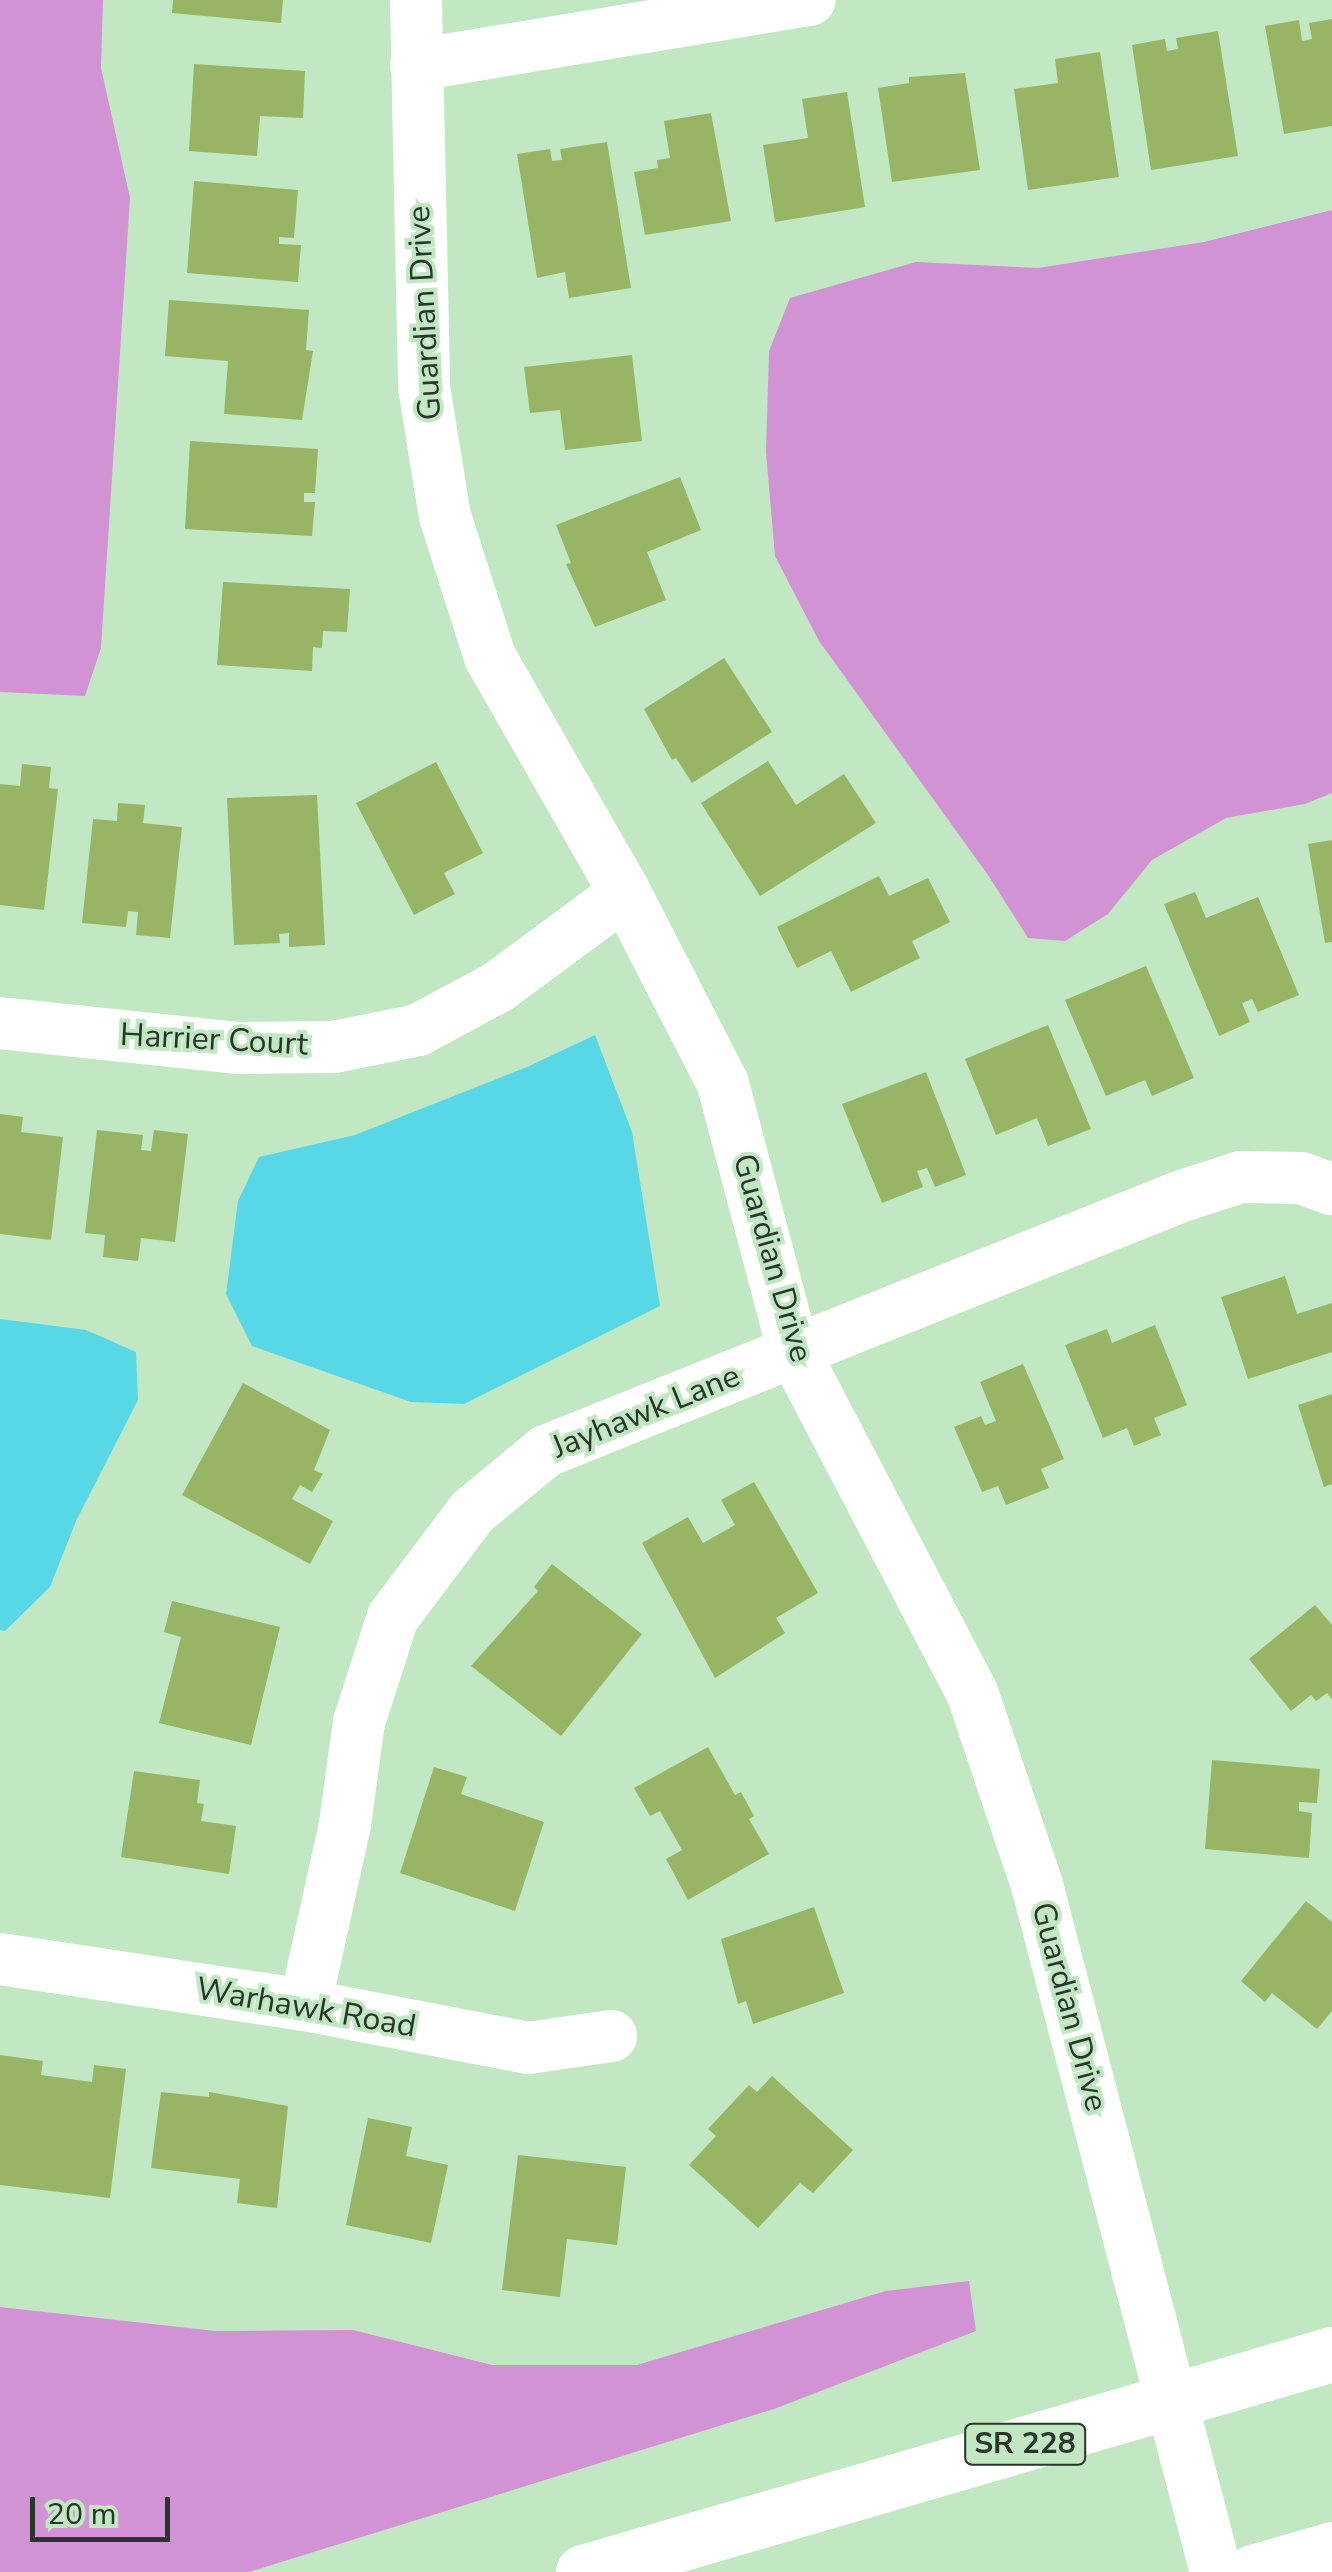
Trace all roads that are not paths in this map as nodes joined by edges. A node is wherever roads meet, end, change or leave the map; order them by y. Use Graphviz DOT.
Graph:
graph roads {
  1 [pos="416,0"];
  2 [pos="810,0"];
  3 [pos="416,65"];
  4 [pos="625,893"];
  5 [pos="0,1024"];
  6 [pos="1332,1189"];
  7 [pos="794,1352"];
  8 [pos="0,1959"];
  9 [pos="305,2005"];
  10 [pos="611,2036"];
  11 [pos="1332,2354"];
  12 [pos="1174,2400"];
  13 [pos="1332,2549"];
  14 [pos="583,2572"];
  15 [pos="1216,2572"];
  16 [pos="1253,2572"];
  1 -- 3 [label="street, Guardian Drive"];
  2 -- 3 [label="street"];
  3 -- 4 [label="street, Guardian Drive"];
  4 -- 5 [label="street, Harrier Court"];
  4 -- 7 [label="street, Guardian Drive"];
  6 -- 7 [label="street, Jayhawk Lane"];
  7 -- 9 [label="street, Jayhawk Lane"];
  7 -- 12 [label="street, Guardian Drive"];
  8 -- 9 [label="street, Warhawk Road"];
  9 -- 10 [label="street, Warhawk Road"];
  11 -- 12 [label="main road, SR 228"];
  12 -- 14 [label="main road, SR 228"];
  12 -- 15 [label="street, Guardian Drive"];
  13 -- 16 [label="main road"];
}
